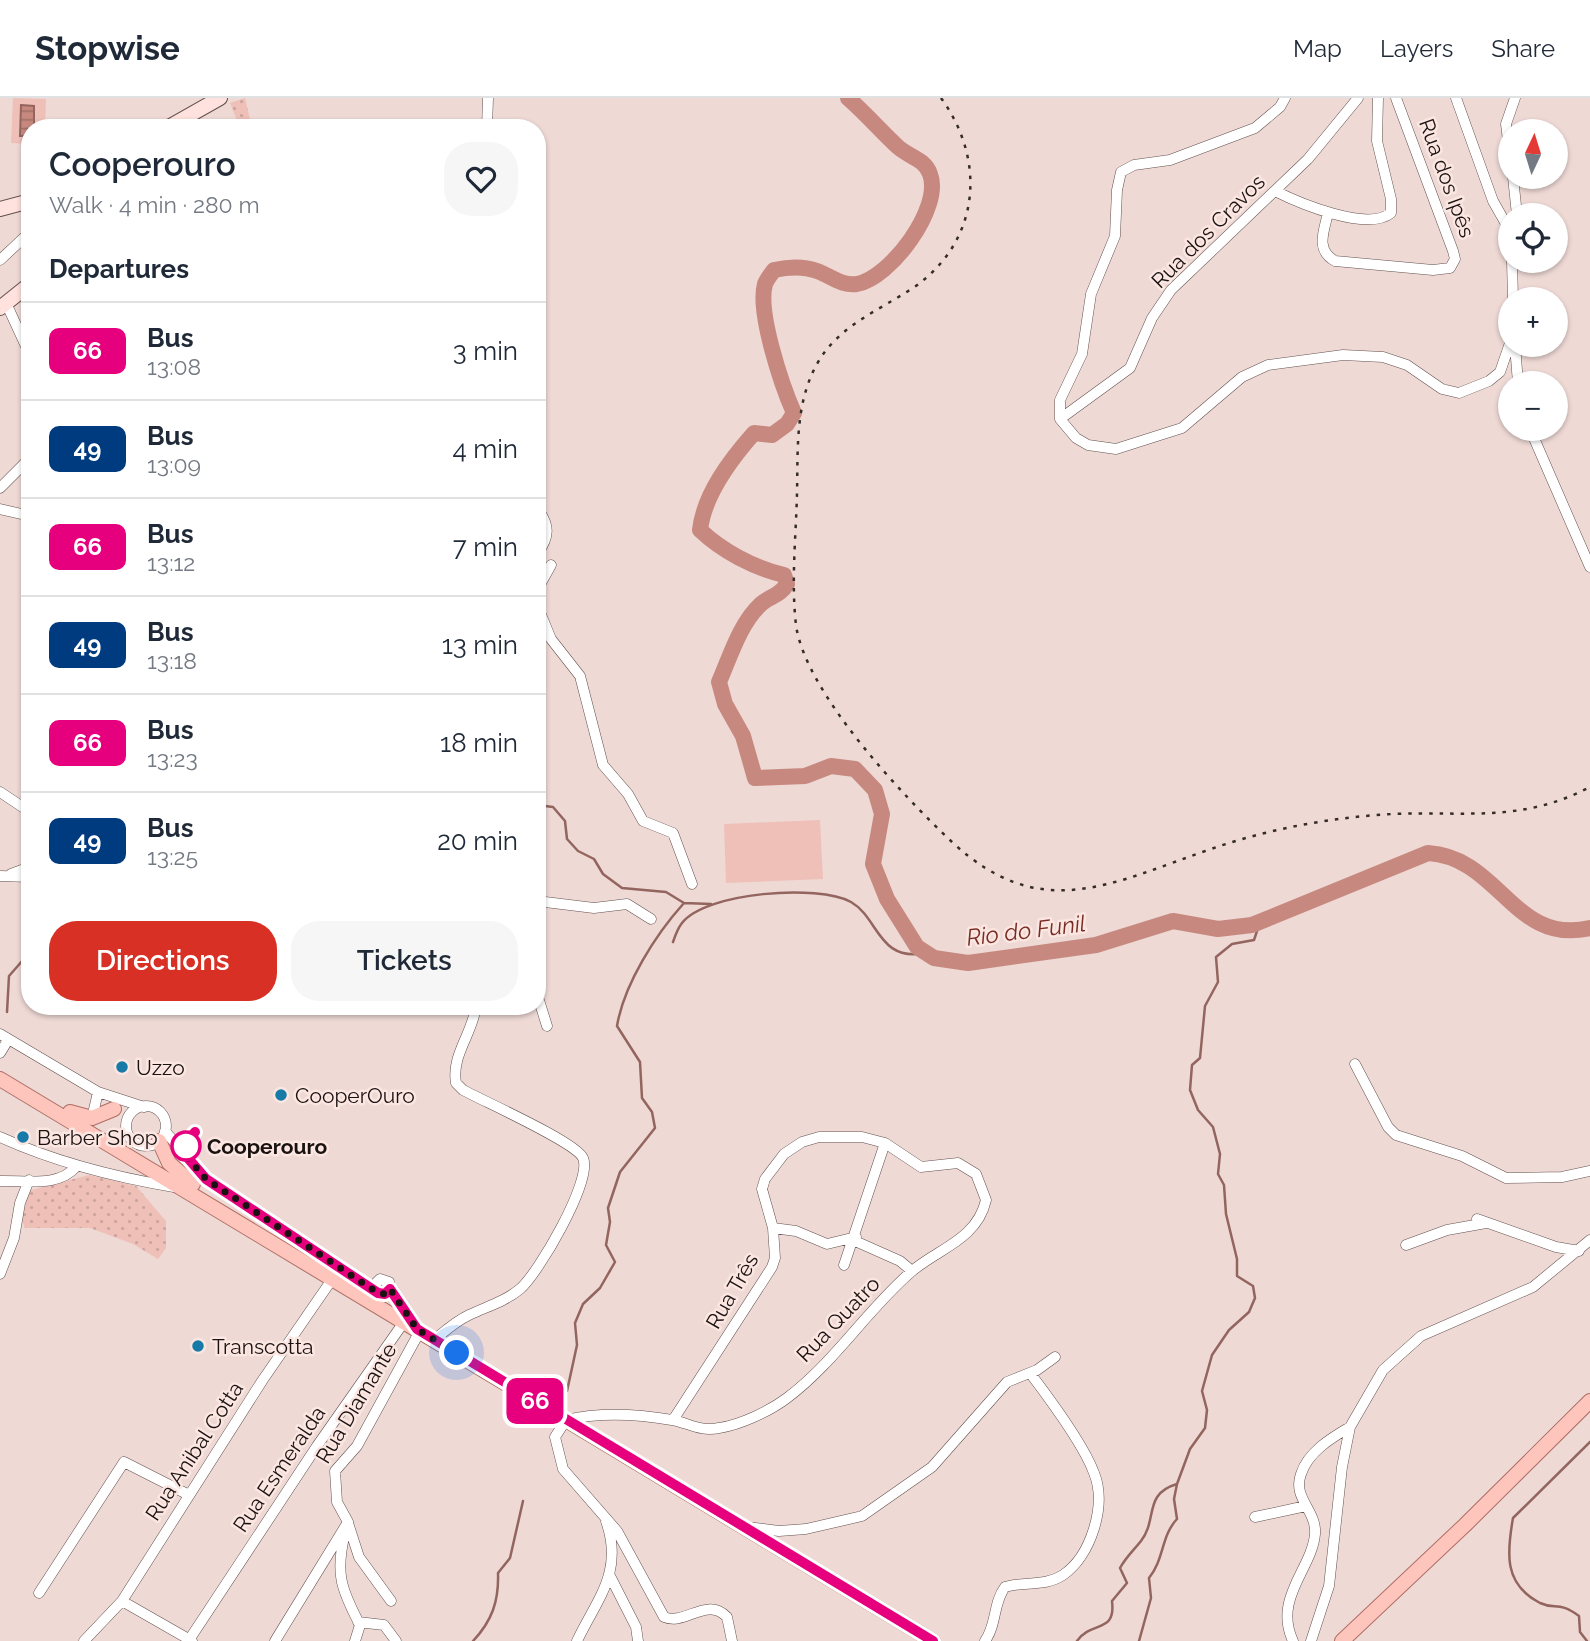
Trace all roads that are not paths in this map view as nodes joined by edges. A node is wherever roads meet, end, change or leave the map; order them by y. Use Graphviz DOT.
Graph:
graph roads {
  1 [pos="220,98"];
  2 [pos="488,98"];
  3 [pos="1359,98"];
  4 [pos="1378,98"];
  5 [pos="1396,98"];
  6 [pos="1456,98"];
  7 [pos="1515,98"];
  8 [pos="1283,102"];
  9 [pos="195,111"];
  10 [pos="182,119"];
  11 [pos="188,119"];
  12 [pos="487,119"];
  13 [pos="1508,119"];
  14 [pos="1275,191"];
  15 [pos="21,203"];
  16 [pos="0,209"];
  17 [pos="1498,210"];
  18 [pos="1328,213"];
  19 [pos="21,240"];
  20 [pos="0,260"];
  21 [pos="21,291"];
  22 [pos="3,305"];
  23 [pos="21,338"];
  24 [pos="1507,357"];
  25 [pos="1060,419"];
  26 [pos="1535,441"];
  27 [pos="21,467"];
  28 [pos="0,488"];
  29 [pos="0,509"];
  30 [pos="21,514"];
  31 [pos="551,565"];
  32 [pos="1590,567"];
  33 [pos="546,574"];
  34 [pos="546,627"];
  35 [pos="0,792"];
  36 [pos="21,807"];
  37 [pos="21,870"];
  38 [pos="2,876"];
  39 [pos="21,877"];
  40 [pos="692,884"];
  41 [pos="546,902"];
  42 [pos="651,919"];
  43 [pos="474,1015"];
  44 [pos="543,1015"];
  45 [pos="547,1026"];
  46 [pos="4,1037"];
  47 [pos="0,1053"];
  48 [pos="1355,1064"];
  49 [pos="0,1079"];
  50 [pos="21,1090"];
  51 [pos="97,1092"];
  52 [pos="144,1107"];
  53 [pos="114,1109"];
  54 [pos="92,1118"];
  55 [pos="127,1121"];
  56 [pos="195,1132"];
  57 [pos="0,1137"];
  58 [pos="162,1141"];
  59 [pos="885,1143"];
  60 [pos="130,1155"];
  61 [pos="187,1157"];
  62 [pos="77,1167"];
  63 [pos="177,1171"];
  64 [pos="1590,1171"];
  65 [pos="29,1180"];
  66 [pos="0,1181"];
  67 [pos="188,1190"];
  68 [pos="235,1218"];
  69 [pos="773,1228"];
  70 [pos="855,1239"];
  71 [pos="1590,1240"];
  72 [pos="1406,1245"];
  73 [pos="1579,1251"];
  74 [pos="844,1265"];
  75 [pos="912,1271"];
  76 [pos="0,1274"];
  77 [pos="332,1278"];
  78 [pos="381,1287"];
  79 [pos="414,1327"];
  80 [pos="434,1340"];
  81 [pos="1055,1357"];
  82 [pos="1030,1373"];
  83 [pos="1590,1401"];
  84 [pos="566,1419"];
  85 [pos="673,1420"];
  86 [pos="1350,1427"];
  87 [pos="189,1494"];
  88 [pos="1306,1506"];
  89 [pos="604,1515"];
  90 [pos="1255,1517"];
  91 [pos="348,1522"];
  92 [pos="743,1526"];
  93 [pos="609,1574"];
  94 [pos="39,1593"];
  95 [pos="122,1601"];
  96 [pos="391,1601"];
  97 [pos="358,1622"];
  98 [pos="578,1638"];
  99 [pos="190,1640"];
  100 [pos="84,1641"];
  101 [pos="275,1641"];
  102 [pos="355,1641"];
  103 [pos="396,1641"];
  104 [pos="568,1641"];
  105 [pos="638,1641"];
  106 [pos="732,1641"];
  107 [pos="933,1641"];
  108 [pos="985,1641"];
  109 [pos="1293,1641"];
  110 [pos="1311,1641"];
  111 [pos="1342,1641"];
  1 -- 9 [label="street"];
  2 -- 12 [label="street"];
  3 -- 14 [label="street, Rua dos Cravos"];
  4 -- 18 [label="street"];
  5 -- 18 [label="street, Rua dos Ipês"];
  6 -- 17 [label="street"];
  7 -- 13 [label="street"];
  8 -- 25 [label="street"];
  9 -- 10 [label="street"];
  9 -- 11 [label="street"];
  14 -- 18 [label="street"];
  14 -- 25 [label="street, Rua dos Cravos"];
  15 -- 16 [label="street"];
  19 -- 20 [label="street"];
  21 -- 22 [label="street"];
  22 -- 23 [label="street"];
  24 -- 25 [label="street"];
  26 -- 32 [label="street"];
  27 -- 28 [label="street"];
  29 -- 30 [label="street"];
  31 -- 33 [label="street"];
  34 -- 40 [label="street"];
  35 -- 36 [label="street"];
  37 -- 38 [label="street"];
  38 -- 39 [label="street"];
  41 -- 42 [label="street"];
  43 -- 80 [label="street"];
  44 -- 45 [label="street"];
  46 -- 47 [label="street"];
  46 -- 51 [label="street"];
  48 -- 64 [label="street"];
  49 -- 50 [label="main road"];
  50 -- 54 [label="main road"];
  50 -- 60 [label="main road"];
  51 -- 52 [label="street"];
  51 -- 53 [label="street"];
  51 -- 54 [label="street"];
  52 -- 55 [label="street"];
  52 -- 58 [label="street"];
  53 -- 54 [label="main road"];
  53 -- 55 [label="street"];
  55 -- 58 [label="street"];
  56 -- 61 [label="street"];
  57 -- 62 [label="street"];
  58 -- 61 [label="street"];
  58 -- 61 [label="street"];
  58 -- 63 [label="main road"];
  59 -- 69 [label="street, Rua Três"];
  59 -- 70 [label="street"];
  59 -- 75 [label="street, Rua Quatro"];
  60 -- 63 [label="main road"];
  60 -- 67 [label="main road"];
  61 -- 78 [label="street"];
  62 -- 65 [label="street"];
  62 -- 67 [label="street"];
  63 -- 68 [label="main road"];
  65 -- 66 [label="street"];
  65 -- 76 [label="street"];
  67 -- 68 [label="main road"];
  68 -- 77 [label="main road"];
  69 -- 70 [label="street"];
  69 -- 85 [label="street, Rua Três"];
  70 -- 74 [label="street"];
  70 -- 75 [label="street"];
  71 -- 73 [label="street"];
  72 -- 73 [label="street"];
  73 -- 86 [label="street"];
  75 -- 85 [label="street, Rua Quatro"];
  77 -- 79 [label="main road"];
  77 -- 87 [label="street, Rua Anibal Cotta"];
  78 -- 79 [label="main road"];
  79 -- 80 [label="main road"];
  79 -- 91 [label="street, Rua Diamante"];
  79 -- 99 [label="street, Rua Esmeralda"];
  80 -- 84 [label="main road"];
  81 -- 82 [label="street"];
  82 -- 92 [label="street"];
  82 -- 108 [label="street"];
  83 -- 111 [label="main road"];
  84 -- 85 [label="street, Rua Quatro"];
  84 -- 89 [label="street"];
  84 -- 92 [label="main road"];
  86 -- 88 [label="street"];
  86 -- 110 [label="street"];
  87 -- 94 [label="street"];
  87 -- 95 [label="street, Rua Anibal Cotta"];
  88 -- 90 [label="street"];
  88 -- 109 [label="street"];
  89 -- 93 [label="street"];
  89 -- 106 [label="street"];
  91 -- 96 [label="street, Rua Diamante"];
  91 -- 97 [label="street"];
  91 -- 101 [label="street"];
  92 -- 107 [label="main road"];
  93 -- 98 [label="street"];
  93 -- 105 [label="street"];
  95 -- 99 [label="street"];
  95 -- 100 [label="street, Rua Anibal Cotta"];
  97 -- 102 [label="street"];
  97 -- 103 [label="street"];
  98 -- 104 [label="street"];
}
